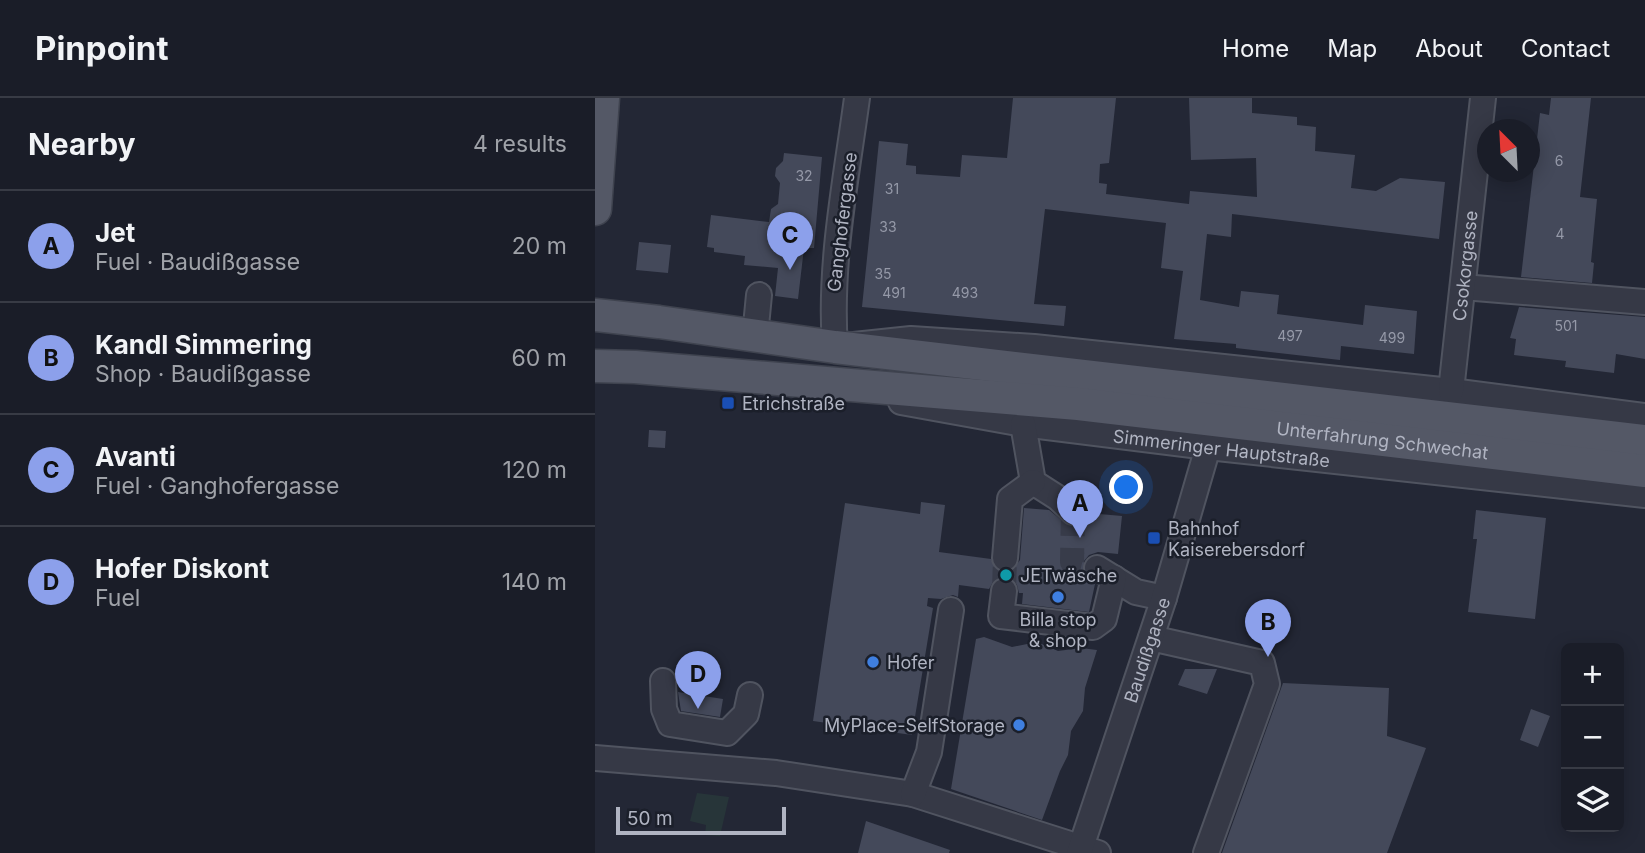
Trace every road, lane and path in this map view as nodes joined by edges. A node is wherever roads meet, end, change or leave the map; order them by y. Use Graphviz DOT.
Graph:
graph roads {
  1 [pos="603,98"];
  2 [pos="857,98"];
  3 [pos="1483,98"];
  4 [pos="595,209"];
  5 [pos="1462,287"];
  6 [pos="758,295"];
  7 [pos="1645,302"];
  8 [pos="595,315"];
  9 [pos="755,335"];
  10 [pos="835,347"];
  11 [pos="595,366"];
  12 [pos="801,382"];
  13 [pos="1451,391"];
  14 [pos="1121,395"];
  15 [pos="1645,416"];
  16 [pos="1023,424"];
  17 [pos="1645,442"];
  18 [pos="1208,447"];
  19 [pos="1645,471"];
  20 [pos="1033,482"];
  21 [pos="1645,495"];
  22 [pos="1073,512"];
  23 [pos="1005,558"];
  24 [pos="1004,591"];
  25 [pos="1164,598"];
  26 [pos="951,610"];
  27 [pos="1151,638"];
  28 [pos="663,681"];
  29 [pos="750,695"];
  30 [pos="595,758"];
  31 [pos="913,794"];
  32 [pos="1086,851"];
  33 [pos="1206,853"];
  1 -- 4 [label="main road"];
  2 -- 10 [label="street, Ganghofergasse"];
  3 -- 5 [label="street, Csokorgasse"];
  5 -- 7 [label="street"];
  5 -- 13 [label="street, Csokorgasse"];
  6 -- 9 [label="street"];
  8 -- 9 [label="main road"];
  9 -- 10 [label="main road"];
  10 -- 13 [label="street"];
  10 -- 14 [label="main road"];
  11 -- 12 [label="main road, Simmeringer Hauptstraße"];
  12 -- 14 [label="main road, Simmeringer Hauptstraße"];
  12 -- 16 [label="street, Simmeringer Hauptstraße"];
  13 -- 15 [label="street"];
  14 -- 17 [label="main road, Unterfahrung Schwechat"];
  14 -- 19 [label="main road, Unterfahrung Schwechat"];
  16 -- 18 [label="street, Simmeringer Hauptstraße"];
  16 -- 20 [label="street"];
  18 -- 21 [label="street, Simmeringer Hauptstraße"];
  18 -- 25 [label="street, Baudißgasse"];
  20 -- 22 [label="street"];
  20 -- 23 [label="street"];
  24 -- 25 [label="street"];
  25 -- 27 [label="street, Baudißgasse"];
  26 -- 31 [label="street"];
  27 -- 32 [label="street, Baudißgasse"];
  27 -- 33 [label="street"];
  28 -- 29 [label="street"];
  30 -- 31 [label="street"];
  31 -- 32 [label="street"];
}
